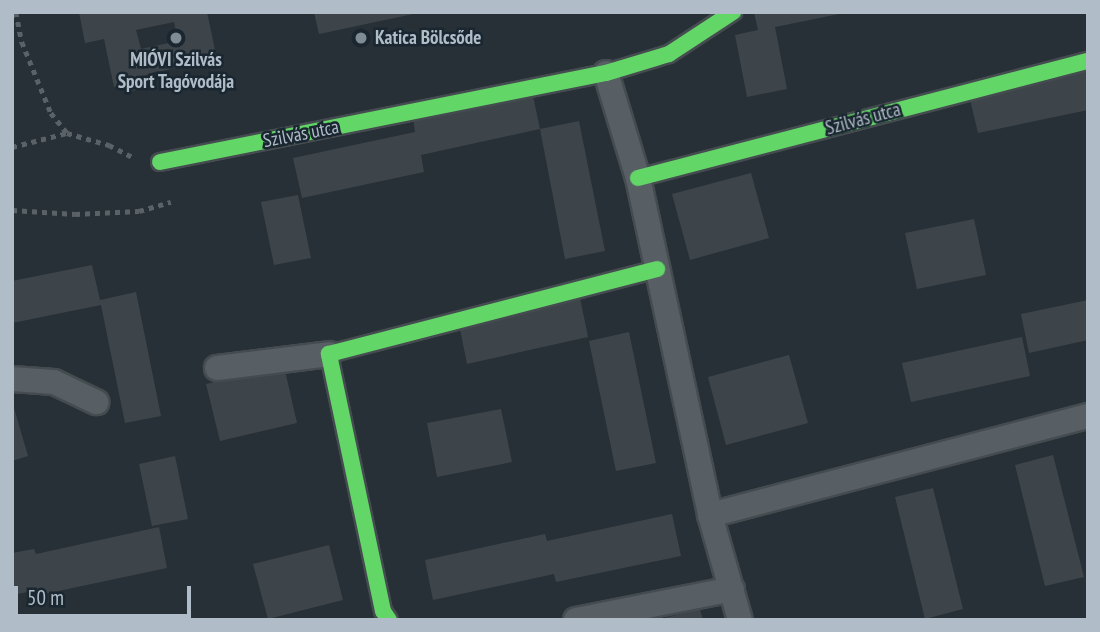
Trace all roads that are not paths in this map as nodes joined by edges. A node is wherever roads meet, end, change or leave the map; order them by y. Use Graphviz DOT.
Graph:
graph roads {
  1 [pos="733,12"];
  2 [pos="1088,61"];
  3 [pos="606,73"];
  4 [pos="160,162"];
  5 [pos="638,178"];
  6 [pos="657,269"];
  7 [pos="329,354"];
  8 [pos="216,368"];
  9 [pos="12,379"];
  10 [pos="96,402"];
  11 [pos="1088,416"];
  12 [pos="710,515"];
  13 [pos="732,589"];
  14 [pos="389,620"];
  15 [pos="576,620"];
  16 [pos="740,620"];
  1 -- 3 [label="street, Szilvás utca"];
  2 -- 5 [label="street, Szilvás utca"];
  3 -- 4 [label="street, Szilvás utca"];
  3 -- 5 [label="street"];
  5 -- 6 [label="street"];
  6 -- 7 [label="street"];
  6 -- 12 [label="street"];
  7 -- 8 [label="street"];
  7 -- 14 [label="street"];
  9 -- 10 [label="street"];
  11 -- 12 [label="street"];
  12 -- 13 [label="street"];
  13 -- 15 [label="street"];
  13 -- 16 [label="street"];
}
